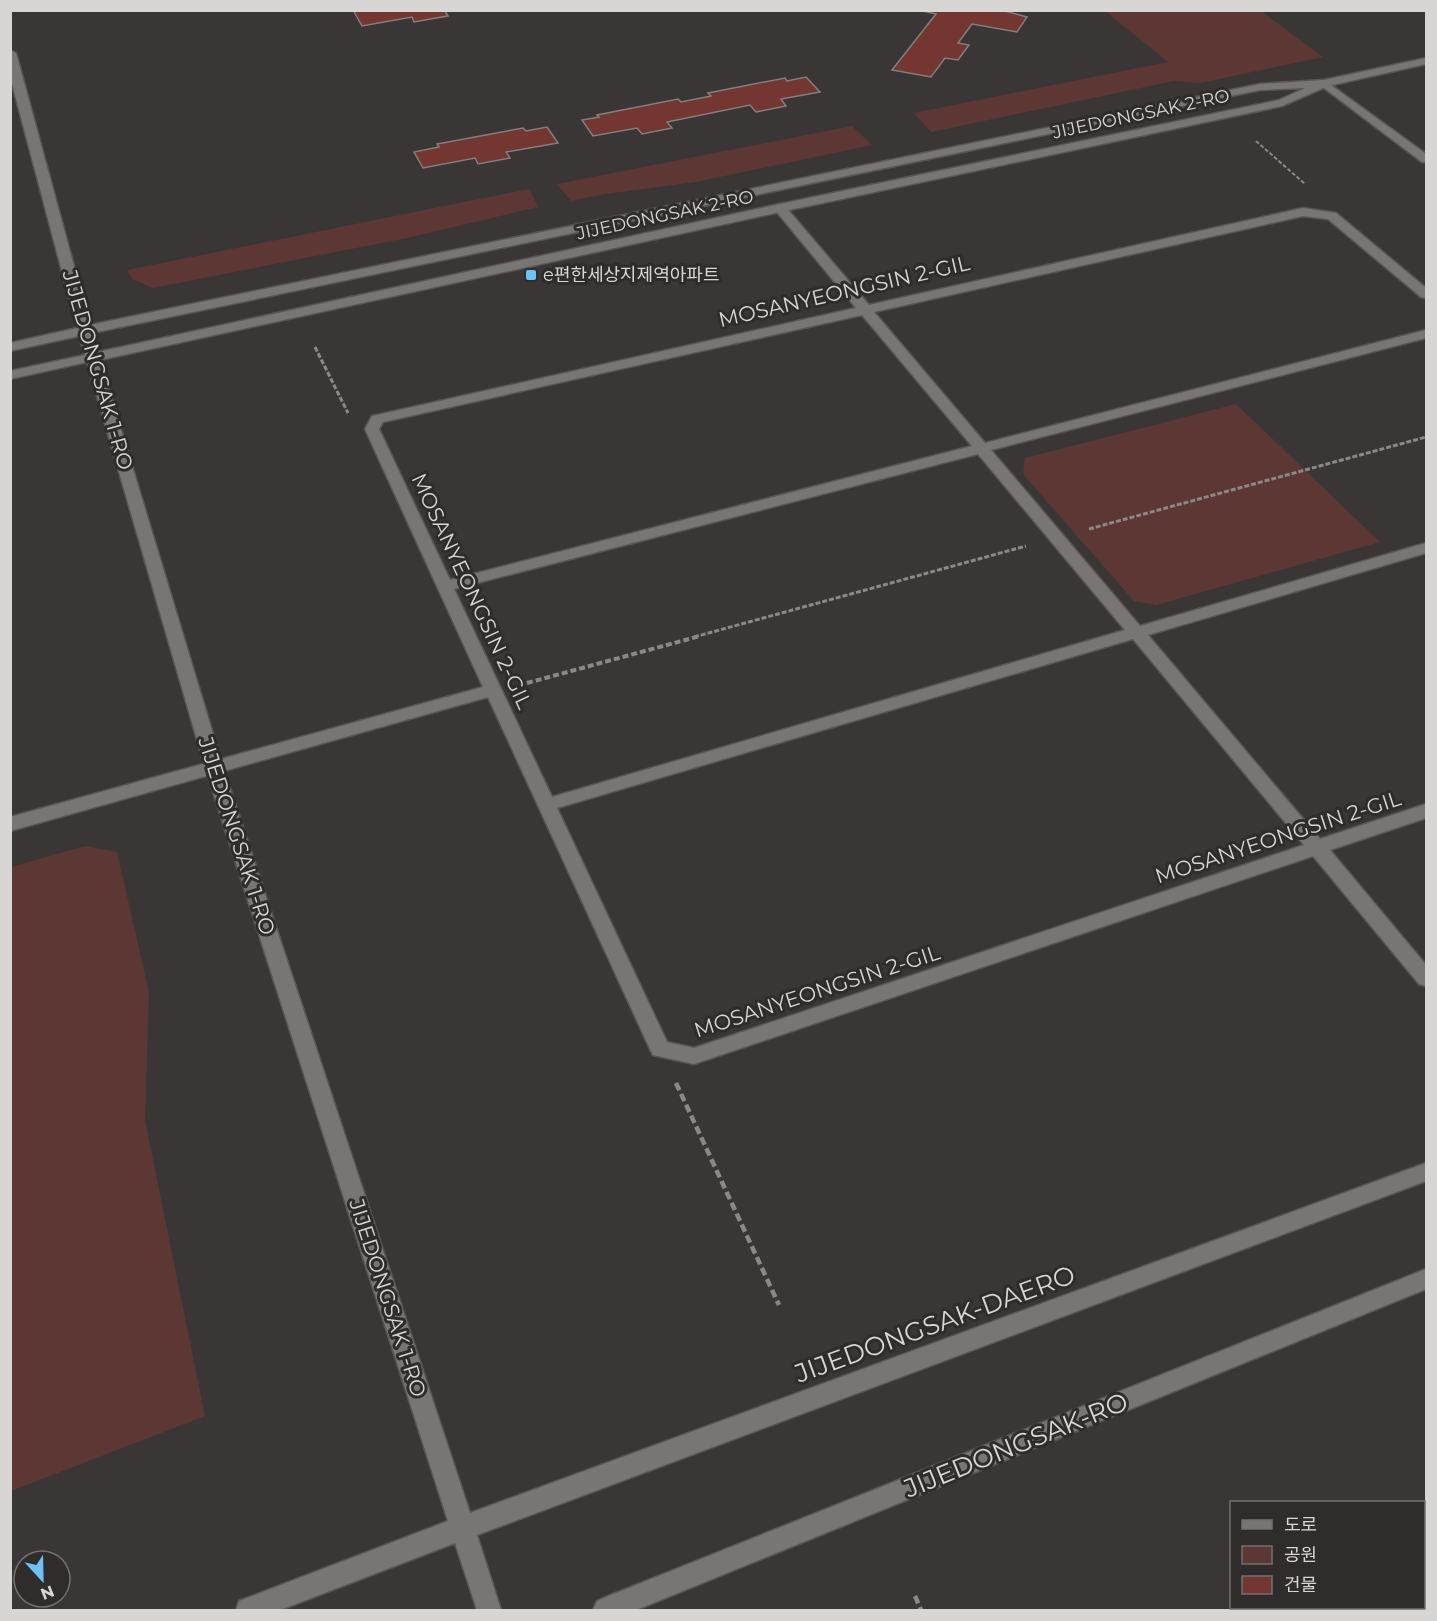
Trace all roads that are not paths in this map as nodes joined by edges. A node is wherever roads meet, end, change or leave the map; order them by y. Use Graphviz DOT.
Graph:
graph roads {
  1 [pos="10,53"];
  2 [pos="1426,61"];
  3 [pos="1324,83"];
  4 [pos="1426,159"];
  5 [pos="780,208"];
  6 [pos="1426,294"];
  7 [pos="866,309"];
  8 [pos="85,332"];
  9 [pos="1426,334"];
  10 [pos="10,347"];
  11 [pos="93,357"];
  12 [pos="10,375"];
  13 [pos="982,448"];
  14 [pos="1426,548"];
  15 [pos="445,586"];
  16 [pos="1137,633"];
  17 [pos="493,690"];
  18 [pos="214,767"];
  19 [pos="546,805"];
  20 [pos="1426,811"];
  21 [pos="10,824"];
  22 [pos="1317,848"];
  23 [pos="1426,978"];
  24 [pos="1426,1172"];
  25 [pos="1426,1279"];
  26 [pos="463,1528"];
  27 [pos="248,1611"];
  28 [pos="489,1611"];
  29 [pos="606,1611"];
  1 -- 8 [label="street, JIJEDONGSAK 1-RO"];
  2 -- 3 [label="street, JIJEDONGSAK 2-RO"];
  3 -- 4 [label="street"];
  3 -- 5 [label="street, JIJEDONGSAK 2-RO"];
  3 -- 8 [label="street, JIJEDONGSAK 2-RO"];
  5 -- 7 [label="street"];
  5 -- 11 [label="street, JIJEDONGSAK 2-RO"];
  6 -- 7 [label="street, MOSANYEONGSIN 2-GIL"];
  7 -- 13 [label="street"];
  7 -- 15 [label="street, MOSANYEONGSIN 2-GIL"];
  8 -- 10 [label="street, JIJEDONGSAK 2-RO"];
  8 -- 11 [label="street, JIJEDONGSAK 1-RO"];
  9 -- 13 [label="street"];
  11 -- 12 [label="street, JIJEDONGSAK 2-RO"];
  11 -- 18 [label="street, JIJEDONGSAK 1-RO"];
  13 -- 15 [label="street"];
  13 -- 16 [label="street"];
  14 -- 16 [label="street"];
  15 -- 17 [label="street, MOSANYEONGSIN 2-GIL"];
  16 -- 19 [label="street"];
  16 -- 22 [label="street"];
  17 -- 18 [label="street"];
  17 -- 19 [label="street, MOSANYEONGSIN 2-GIL"];
  18 -- 21 [label="street"];
  18 -- 26 [label="street, JIJEDONGSAK 1-RO"];
  19 -- 22 [label="street, MOSANYEONGSIN 2-GIL"];
  20 -- 22 [label="street, MOSANYEONGSIN 2-GIL"];
  22 -- 23 [label="street"];
  24 -- 26 [label="street, JIJEDONGSAK-DAERO"];
  25 -- 29 [label="street, JIJEDONGSAK-RO"];
  26 -- 27 [label="street"];
  26 -- 28 [label="street, JIJEDONGSAK 1-RO"];
}
